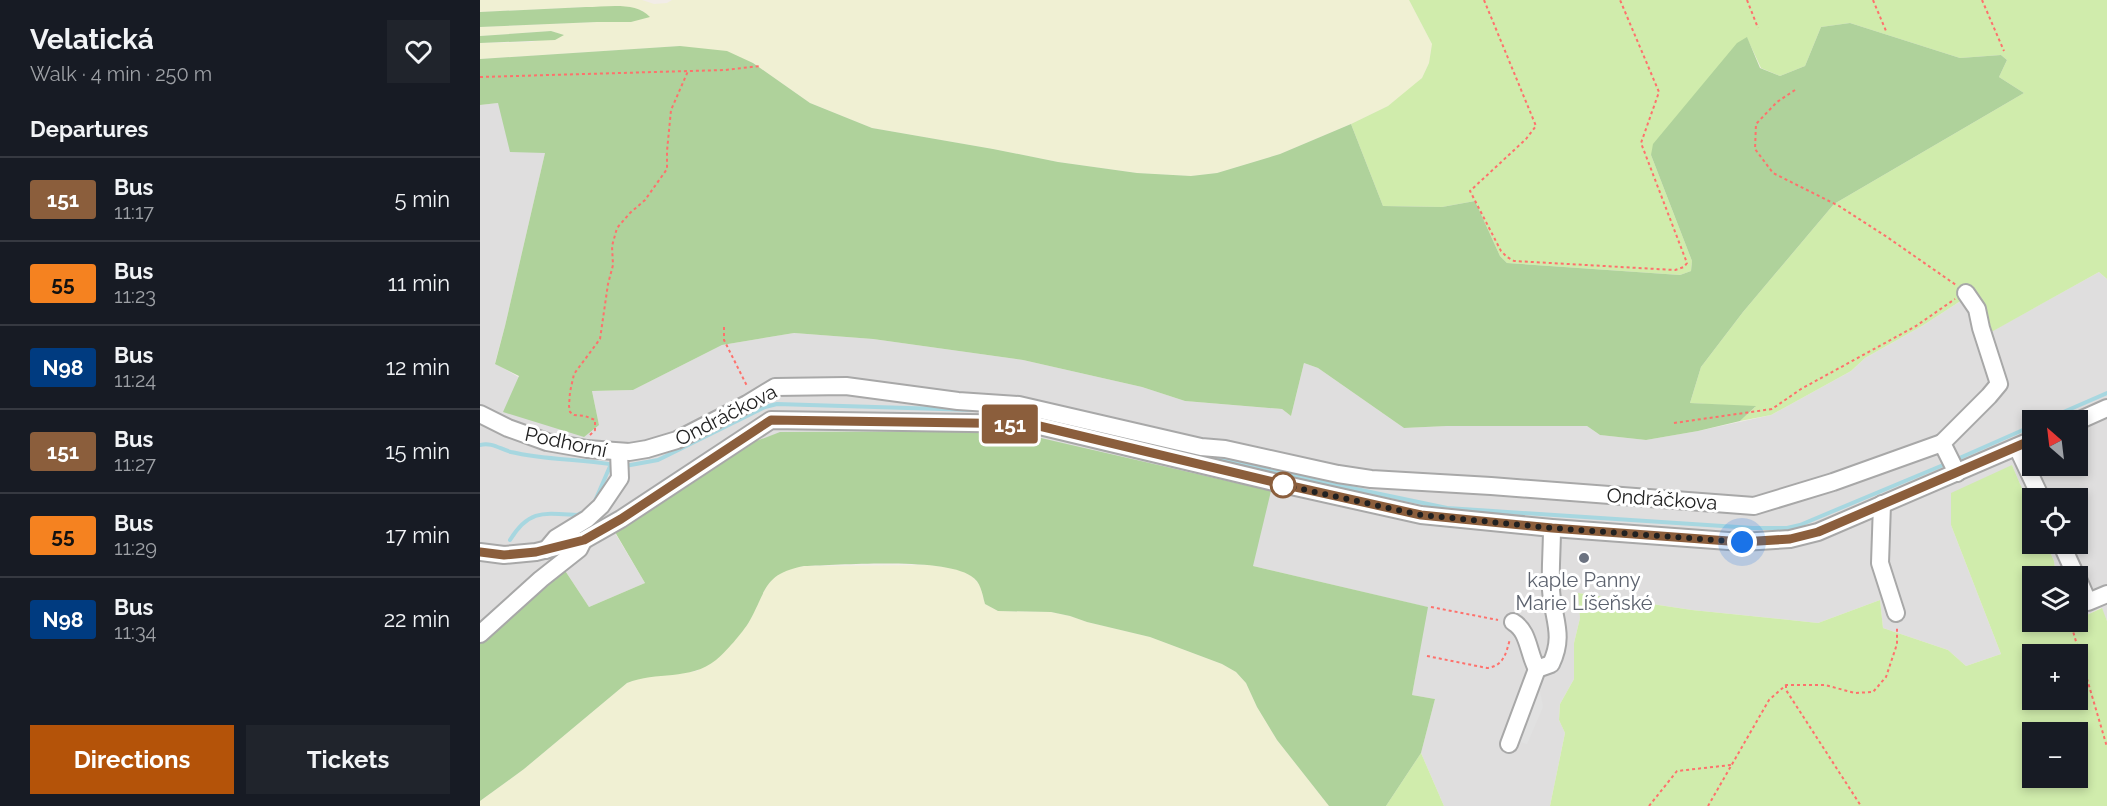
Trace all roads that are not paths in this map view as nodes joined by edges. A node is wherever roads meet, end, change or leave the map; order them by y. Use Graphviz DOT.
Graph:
graph roads {
  1 [pos="1960,296"];
  2 [pos="894,408"];
  3 [pos="2107,408"];
  4 [pos="480,414"];
  5 [pos="2088,417"];
  6 [pos="2022,445"];
  7 [pos="1950,459"];
  8 [pos="620,462"];
  9 [pos="1369,491"];
  10 [pos="1882,504"];
  11 [pos="1552,528"];
  12 [pos="584,540"];
  13 [pos="545,551"];
  14 [pos="480,552"];
  15 [pos="2107,594"];
  16 [pos="2088,602"];
  17 [pos="1896,613"];
  18 [pos="1513,622"];
  19 [pos="480,634"];
  20 [pos="1537,669"];
  21 [pos="1509,744"];
  1 -- 7 [label="street, Ondráčkova"];
  2 -- 8 [label="street, Ondráčkova"];
  2 -- 9 [label="street, Ondráčkova"];
  2 -- 9 [label="street, Ondráčkova"];
  2 -- 12 [label="street, Ondráčkova"];
  3 -- 5 [label="street"];
  4 -- 8 [label="street, Podhorní"];
  6 -- 7 [label="street, Ondráčkova"];
  7 -- 9 [label="street, Ondráčkova"];
  7 -- 10 [label="street, Ondráčkova"];
  8 -- 13 [label="street"];
  9 -- 11 [label="street, Ondráčkova"];
  10 -- 11 [label="street, Ondráčkova"];
  10 -- 17 [label="street"];
  11 -- 20 [label="street"];
  12 -- 13 [label="street, Ondráčkova"];
  12 -- 19 [label="street"];
  13 -- 14 [label="street, Ondráčkova"];
  15 -- 16 [label="street"];
  18 -- 20 [label="street"];
  20 -- 21 [label="street"];
}
